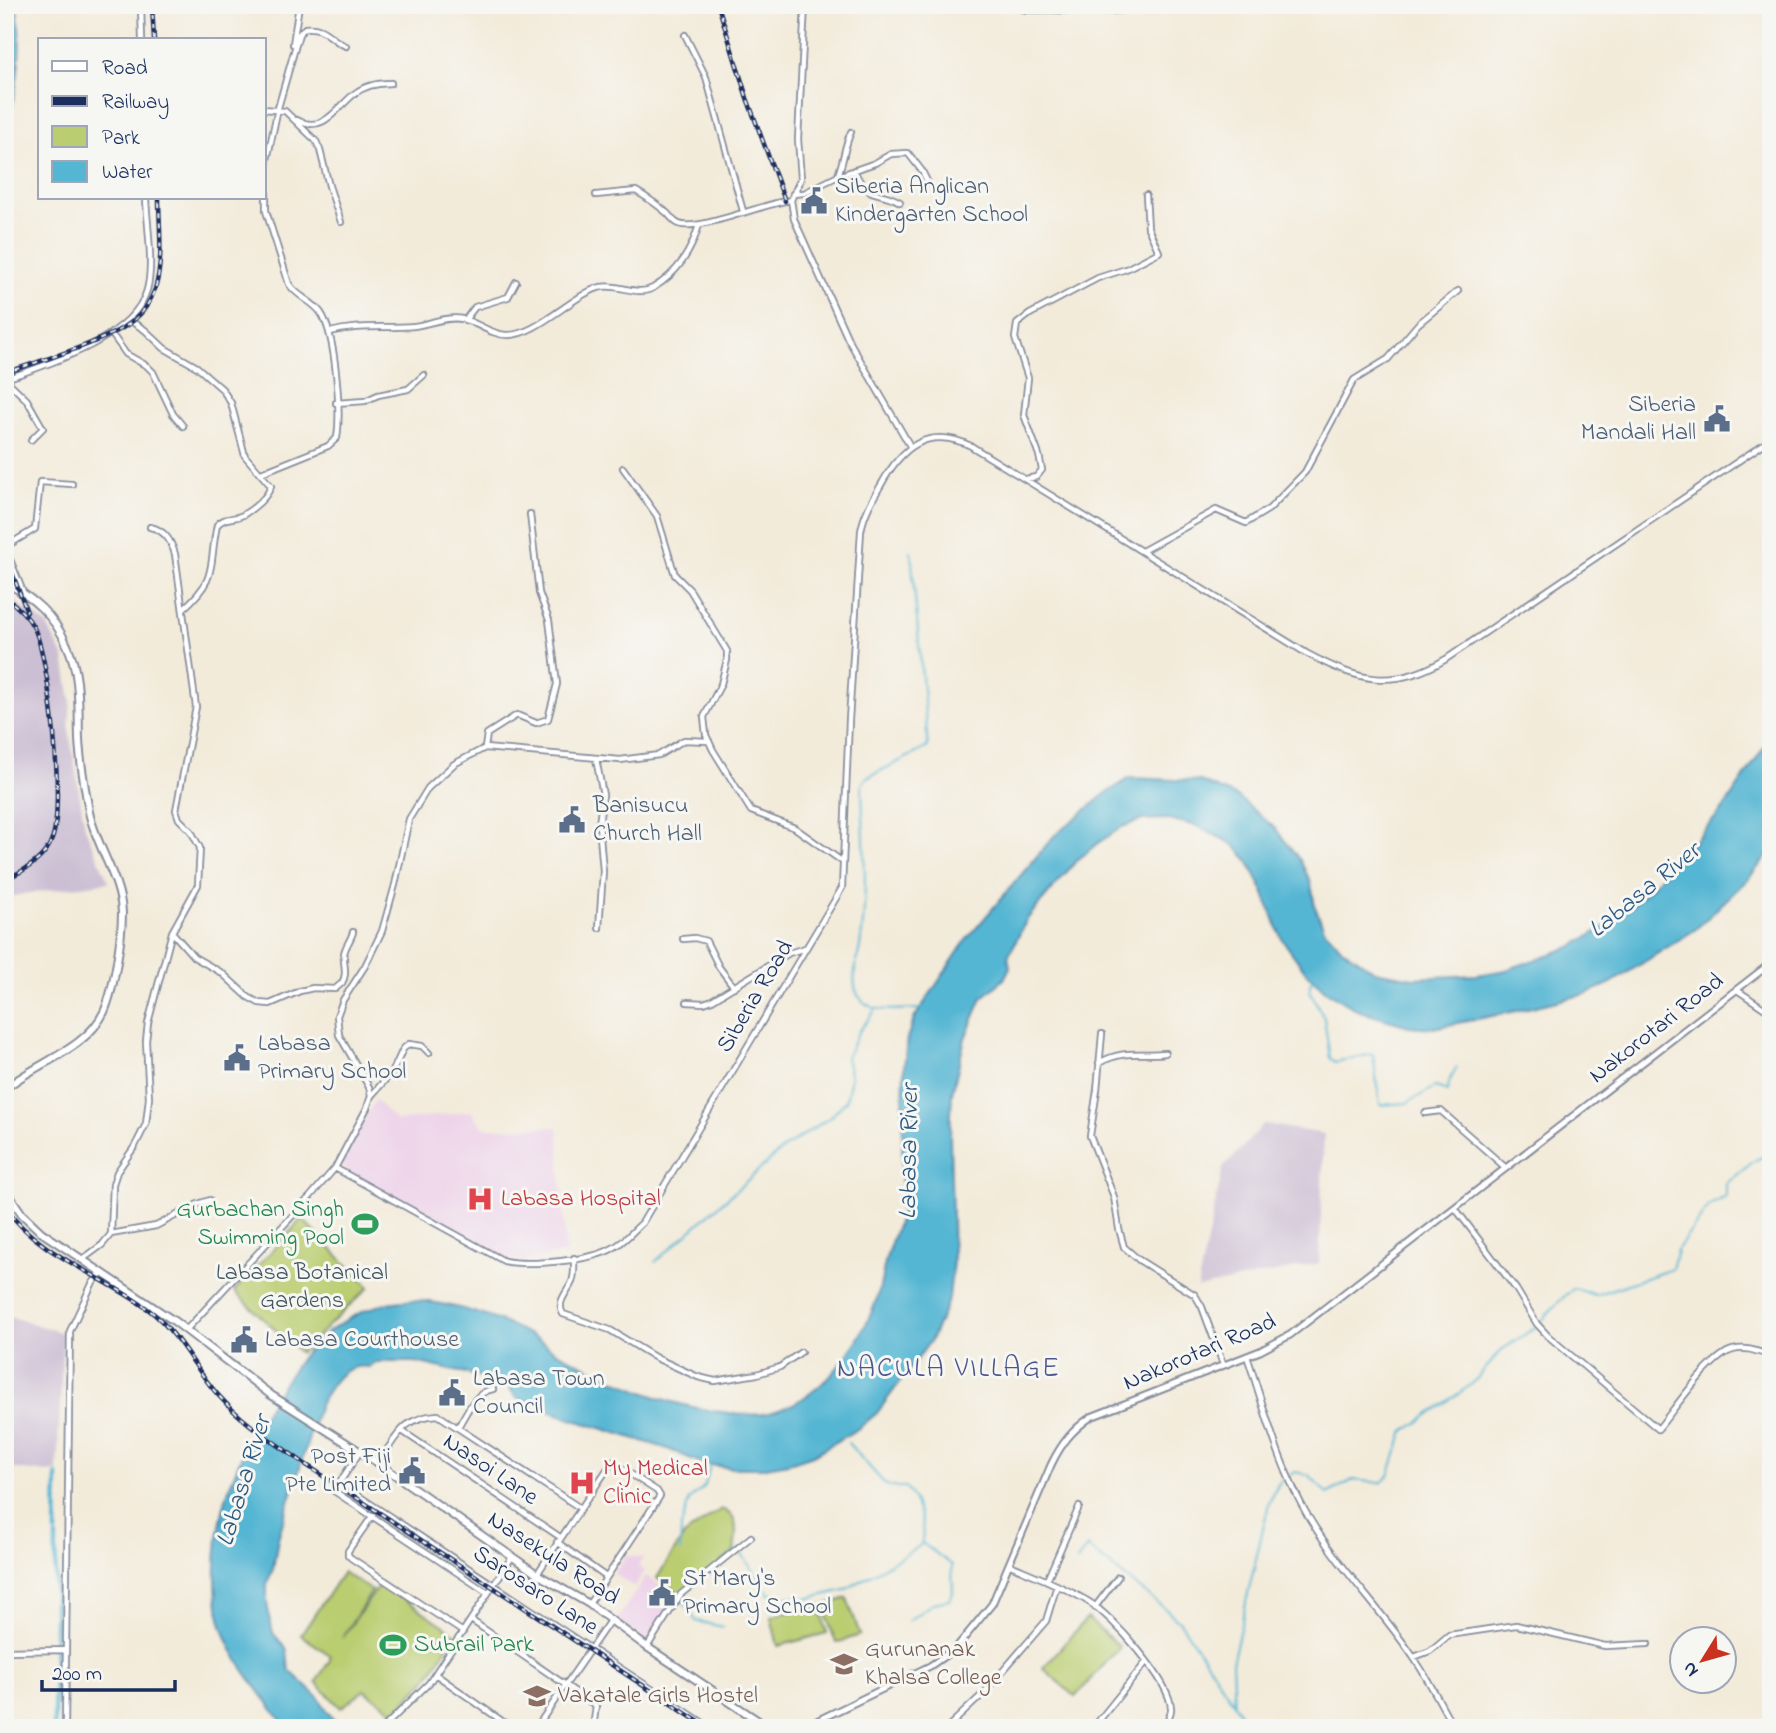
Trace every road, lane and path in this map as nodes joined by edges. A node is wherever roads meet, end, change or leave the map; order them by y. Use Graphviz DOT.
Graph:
graph roads {
  1 [pos="141,5"];
  2 [pos="299,5"];
  3 [pos="1012,5"];
  4 [pos="1146,5"];
  5 [pos="806,6"];
  6 [pos="685,35"];
  7 [pos="142,38"];
  8 [pos="346,46"];
  9 [pos="293,49"];
  10 [pos="391,83"];
  11 [pos="278,108"];
  12 [pos="266,109"];
  13 [pos="290,116"];
  14 [pos="851,132"];
  15 [pos="855,170"];
  16 [pos="838,176"];
  17 [pos="928,183"];
  18 [pos="596,194"];
  19 [pos="1146,194"];
  20 [pos="792,197"];
  21 [pos="146,200"];
  22 [pos="900,202"];
  23 [pos="743,211"];
  24 [pos="341,222"];
  25 [pos="699,225"];
  26 [pos="516,282"];
  27 [pos="1458,291"];
  28 [pos="129,320"];
  29 [pos="465,320"];
  30 [pos="330,332"];
  31 [pos="111,333"];
  32 [pos="424,375"];
  33 [pos="5,379"];
  34 [pos="336,403"];
  35 [pos="183,426"];
  36 [pos="1771,439"];
  37 [pos="31,440"];
  38 [pos="910,446"];
  39 [pos="623,468"];
  40 [pos="261,473"];
  41 [pos="1025,480"];
  42 [pos="72,484"];
  43 [pos="530,514"];
  44 [pos="150,527"];
  45 [pos="5,547"];
  46 [pos="1142,551"];
  47 [pos="5,582"];
  48 [pos="23,592"];
  49 [pos="182,610"];
  50 [pos="709,741"];
  51 [pos="485,748"];
  52 [pos="596,759"];
  53 [pos="844,862"];
  54 [pos="600,928"];
  55 [pos="172,932"];
  56 [pos="352,932"];
  57 [pos="683,939"];
  58 [pos="806,948"];
  59 [pos="1771,963"];
  60 [pos="734,987"];
  61 [pos="1737,990"];
  62 [pos="687,1002"];
  63 [pos="1771,1013"];
  64 [pos="1102,1034"];
  65 [pos="429,1053"];
  66 [pos="1165,1053"];
  67 [pos="1099,1063"];
  68 [pos="5,1089"];
  69 [pos="371,1096"];
  70 [pos="1425,1113"];
  71 [pos="335,1168"];
  72 [pos="1507,1168"];
  73 [pos="5,1189"];
  74 [pos="210,1200"];
  75 [pos="1455,1208"];
  76 [pos="111,1234"];
  77 [pos="574,1258"];
  78 [pos="83,1259"];
  79 [pos="102,1271"];
  80 [pos="185,1330"];
  81 [pos="801,1352"];
  82 [pos="1247,1356"];
  83 [pos="1771,1356"];
  84 [pos="1223,1364"];
  85 [pos="493,1389"];
  86 [pos="458,1427"];
  87 [pos="402,1431"];
  88 [pos="359,1453"];
  89 [pos="378,1463"];
  90 [pos="339,1483"];
  91 [pos="1079,1507"];
  92 [pos="580,1508"];
  93 [pos="373,1515"];
  94 [pos="751,1537"];
  95 [pos="559,1540"];
  96 [pos="512,1557"];
  97 [pos="1010,1565"];
  98 [pos="537,1574"];
  99 [pos="606,1577"];
  100 [pos="1118,1577"];
  101 [pos="1047,1581"];
  102 [pos="1057,1585"];
  103 [pos="493,1586"];
  104 [pos="488,1593"];
  105 [pos="589,1604"];
  106 [pos="1095,1606"];
  107 [pos="611,1619"];
  108 [pos="471,1620"];
  109 [pos="463,1632"];
  110 [pos="1648,1644"];
  111 [pos="590,1647"];
  112 [pos="647,1647"];
  113 [pos="63,1650"];
  114 [pos="5,1651"];
  115 [pos="1414,1658"];
  116 [pos="1147,1661"];
  117 [pos="435,1674"];
  118 [pos="566,1685"];
  119 [pos="65,1728"];
  120 [pos="383,1728"];
  121 [pos="512,1728"];
  122 [pos="536,1728"];
  123 [pos="593,1728"];
  124 [pos="711,1728"];
  125 [pos="769,1728"];
  126 [pos="802,1728"];
  127 [pos="947,1728"];
  128 [pos="1093,1728"];
  129 [pos="1163,1728"];
  130 [pos="1454,1728"];
  1 -- 7 [label="street"];
  2 -- 9 [label="street"];
  3 -- 4 [label="street"];
  5 -- 20 [label="street"];
  6 -- 23 [label="street"];
  8 -- 9 [label="street"];
  9 -- 11 [label="street"];
  10 -- 13 [label="street"];
  11 -- 12 [label="street"];
  11 -- 13 [label="street"];
  11 -- 30 [label="street"];
  13 -- 24 [label="street"];
  14 -- 16 [label="street"];
  15 -- 16 [label="street"];
  15 -- 17 [label="street"];
  15 -- 22 [label="street"];
  16 -- 20 [label="street"];
  18 -- 25 [label="street"];
  19 -- 41 [label="street"];
  20 -- 23 [label="street"];
  20 -- 38 [label="street"];
  21 -- 28 [label="street"];
  23 -- 25 [label="street"];
  25 -- 29 [label="street"];
  26 -- 29 [label="street"];
  27 -- 46 [label="street"];
  28 -- 31 [label="street"];
  28 -- 40 [label="street"];
  29 -- 30 [label="street"];
  30 -- 34 [label="street"];
  31 -- 33 [label="street"];
  31 -- 35 [label="street"];
  32 -- 34 [label="street"];
  33 -- 37 [label="street"];
  34 -- 40 [label="street"];
  36 -- 46 [label="street"];
  38 -- 41 [label="street"];
  38 -- 53 [label="street, Siberia Road"];
  39 -- 50 [label="street"];
  40 -- 49 [label="street"];
  41 -- 46 [label="street"];
  42 -- 45 [label="street"];
  43 -- 51 [label="street"];
  44 -- 49 [label="street"];
  45 -- 48 [label="street"];
  47 -- 48 [label="main road"];
  48 -- 68 [label="main road"];
  49 -- 55 [label="street"];
  50 -- 52 [label="street"];
  50 -- 53 [label="street"];
  51 -- 52 [label="street"];
  51 -- 69 [label="street"];
  52 -- 54 [label="street"];
  53 -- 58 [label="street, Siberia Road"];
  55 -- 56 [label="street"];
  55 -- 76 [label="street"];
  57 -- 60 [label="street"];
  58 -- 60 [label="street"];
  58 -- 77 [label="street, Siberia Road"];
  59 -- 61 [label="street, Nakorotari Road"];
  60 -- 62 [label="street"];
  61 -- 63 [label="street"];
  61 -- 72 [label="street, Nakorotari Road"];
  64 -- 67 [label="street"];
  65 -- 69 [label="street"];
  66 -- 67 [label="street"];
  67 -- 84 [label="street"];
  69 -- 71 [label="street"];
  70 -- 72 [label="street"];
  71 -- 77 [label="street, Siberia Road"];
  71 -- 80 [label="street"];
  72 -- 75 [label="street, Nakorotari Road"];
  73 -- 78 [label="main road, Nasekula Road"];
  74 -- 76 [label="street"];
  75 -- 82 [label="street, Nakorotari Road"];
  75 -- 83 [label="street"];
  76 -- 78 [label="street"];
  77 -- 81 [label="street"];
  78 -- 79 [label="main road, Nasekula Road"];
  79 -- 80 [label="main road, Nasekula Road"];
  79 -- 113 [label="street"];
  80 -- 88 [label="main road, Nasekula Road"];
  82 -- 84 [label="street, Nakorotari Road"];
  82 -- 115 [label="street"];
  84 -- 97 [label="street, Nakorotari Road"];
  85 -- 86 [label="street"];
  86 -- 87 [label="street"];
  86 -- 92 [label="street"];
  87 -- 89 [label="street"];
  87 -- 95 [label="street, Nasoi Lane"];
  88 -- 89 [label="main road, Nasekula Road"];
  88 -- 90 [label="street"];
  89 -- 96 [label="main road, Nasekula Road"];
  90 -- 93 [label="street"];
  90 -- 103 [label="street, Sarosaro Lane"];
  91 -- 101 [label="street"];
  92 -- 95 [label="street"];
  92 -- 99 [label="street"];
  93 -- 104 [label="street"];
  93 -- 109 [label="street"];
  94 -- 112 [label="street"];
  95 -- 98 [label="street"];
  95 -- 99 [label="street, Nasoi Lane"];
  96 -- 98 [label="main road, Nasekula Road"];
  96 -- 103 [label="street"];
  97 -- 101 [label="street"];
  97 -- 126 [label="street, Nakorotari Road"];
  98 -- 105 [label="main road, Nasekula Road"];
  99 -- 105 [label="street"];
  100 -- 106 [label="street"];
  101 -- 102 [label="street"];
  102 -- 106 [label="street"];
  102 -- 127 [label="street"];
  103 -- 104 [label="street"];
  103 -- 111 [label="street, Sarosaro Lane"];
  104 -- 108 [label="street"];
  105 -- 107 [label="main road, Nasekula Road"];
  106 -- 116 [label="street"];
  107 -- 111 [label="street"];
  107 -- 112 [label="main road, Nasekula Road"];
  108 -- 109 [label="street"];
  108 -- 118 [label="street"];
  109 -- 117 [label="street"];
  110 -- 115 [label="street"];
  111 -- 118 [label="street"];
  111 -- 124 [label="street, Sarosaro Lane"];
  112 -- 125 [label="main road, Nasekula Road"];
  113 -- 114 [label="street"];
  113 -- 119 [label="street"];
  115 -- 130 [label="street"];
  116 -- 128 [label="street"];
  116 -- 129 [label="street"];
  117 -- 120 [label="street"];
  117 -- 121 [label="street"];
  118 -- 122 [label="street"];
  118 -- 123 [label="street"];
}
